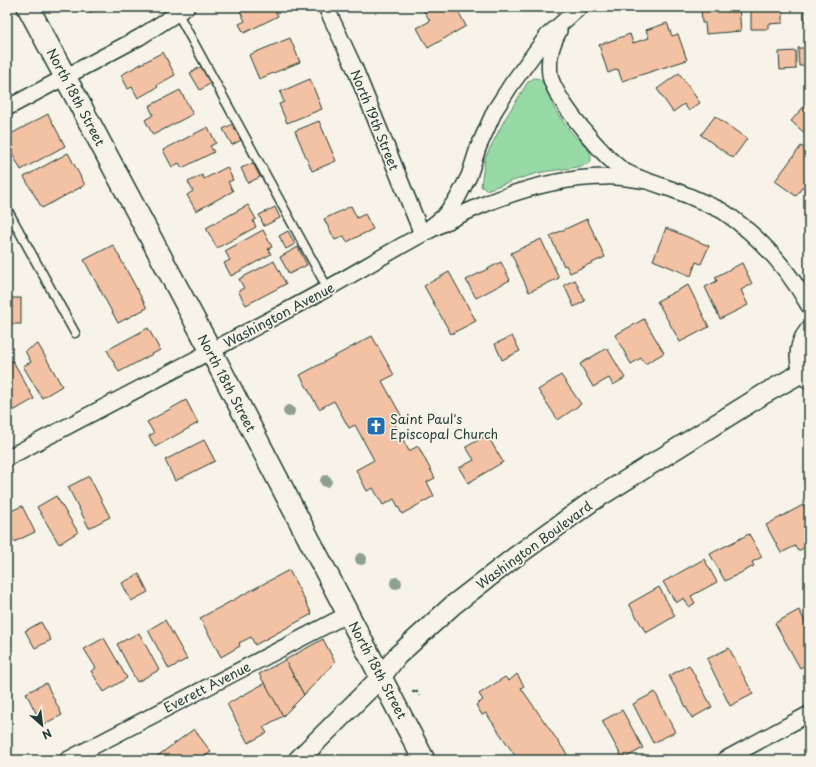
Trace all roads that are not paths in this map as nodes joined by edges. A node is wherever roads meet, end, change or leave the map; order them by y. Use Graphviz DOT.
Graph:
graph roads {
  1 [pos="28,7"];
  2 [pos="326,7"];
  3 [pos="578,8"];
  4 [pos="183,10"];
  5 [pos="65,77"];
  6 [pos="7,108"];
  7 [pos="647,181"];
  8 [pos="7,209"];
  9 [pos="422,234"];
  10 [pos="328,289"];
  11 [pos="809,306"];
  12 [pos="809,331"];
  13 [pos="75,333"];
  14 [pos="211,351"];
  15 [pos="806,375"];
  16 [pos="7,458"];
  17 [pos="348,614"];
  18 [pos="382,676"];
  19 [pos="809,714"];
  20 [pos="67,760"];
  21 [pos="298,760"];
  22 [pos="424,760"];
  23 [pos="724,760"];
  1 -- 5 [label="main road, North 18th Street"];
  2 -- 9 [label="street, North 19th Street"];
  3 -- 7 [label="street"];
  3 -- 9 [label="street, Washington Avenue"];
  4 -- 5 [label="street"];
  4 -- 10 [label="lane"];
  5 -- 6 [label="street"];
  5 -- 14 [label="main road, North 18th Street"];
  7 -- 9 [label="street, Washington Avenue"];
  7 -- 11 [label="street"];
  8 -- 13 [label="lane"];
  9 -- 10 [label="street, Washington Avenue"];
  10 -- 14 [label="street, Washington Avenue"];
  12 -- 15 [label="street"];
  14 -- 16 [label="street, Washington Avenue"];
  14 -- 17 [label="main road, North 18th Street"];
  15 -- 18 [label="street, Washington Boulevard"];
  17 -- 18 [label="main road, North 18th Street"];
  17 -- 20 [label="street, Everett Avenue"];
  18 -- 21 [label="street, Washington Boulevard"];
  18 -- 22 [label="main road, North 18th Street"];
  19 -- 23 [label="street"];
}
